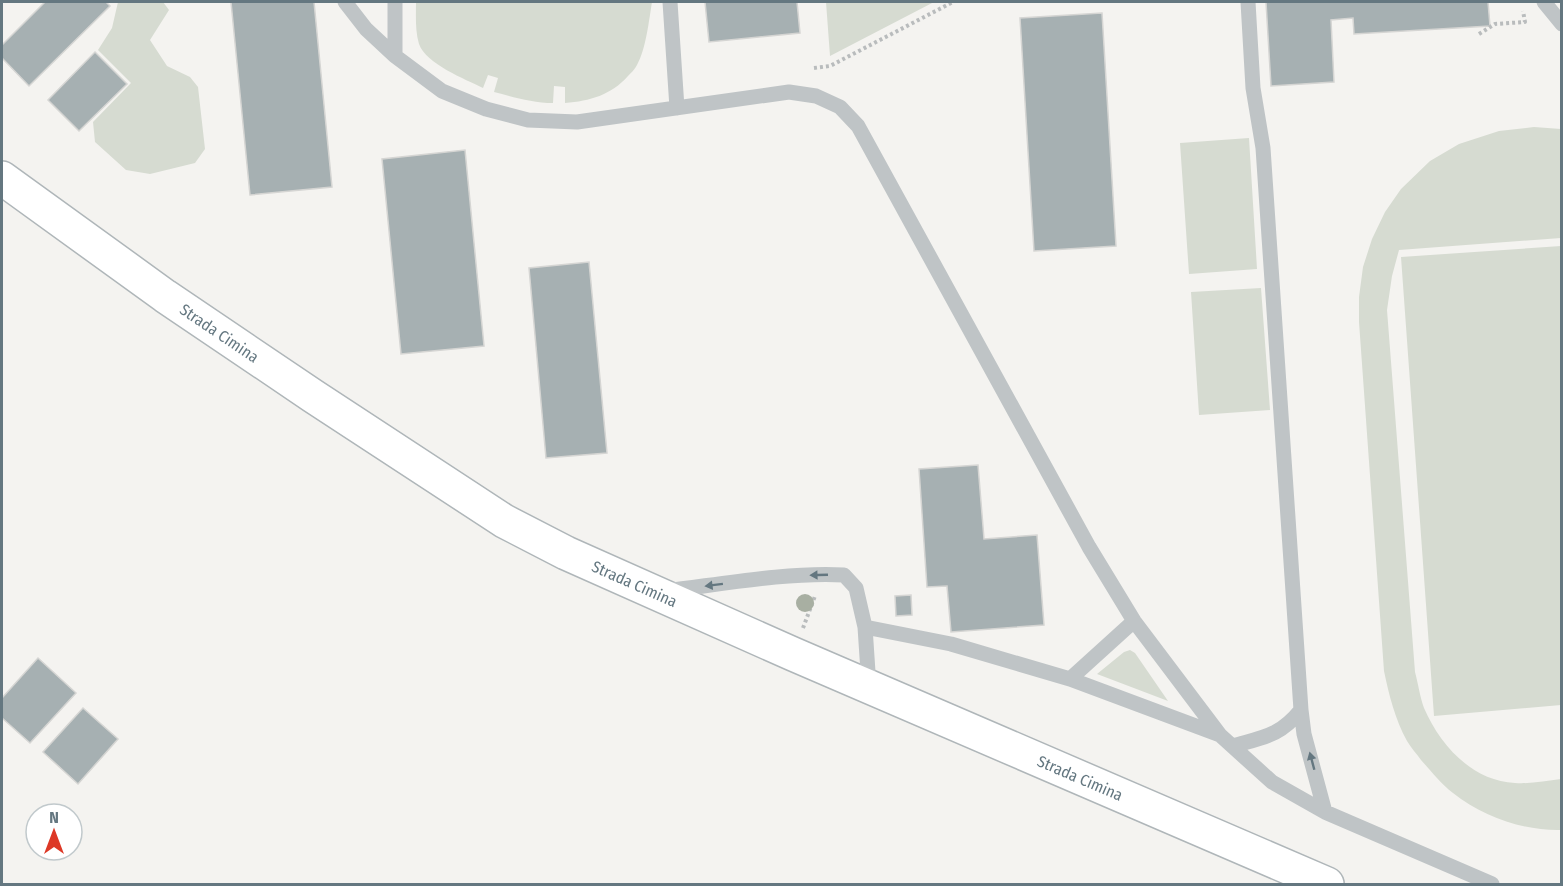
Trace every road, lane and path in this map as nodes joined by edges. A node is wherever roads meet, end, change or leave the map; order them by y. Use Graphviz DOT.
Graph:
graph roads {
  1 [pos="345,2"];
  2 [pos="395,2"];
  3 [pos="670,2"];
  4 [pos="953,2"];
  5 [pos="1248,2"];
  6 [pos="1522,2"];
  7 [pos="1544,2"];
  8 [pos="1562,24"];
  9 [pos="1479,34"];
  10 [pos="395,56"];
  11 [pos="814,68"];
  12 [pos="677,108"];
  13 [pos="2,178"];
  14 [pos="823,574"];
  15 [pos="654,592"];
  16 [pos="1134,621"];
  17 [pos="865,627"];
  18 [pos="793,654"];
  19 [pos="1070,680"];
  20 [pos="868,687"];
  21 [pos="1301,710"];
  22 [pos="1220,735"];
  23 [pos="1233,746"];
  24 [pos="1325,812"];
  25 [pos="1327,885"];
  26 [pos="1492,885"];
  1 -- 10 [label="lane"];
  2 -- 10 [label="lane"];
  3 -- 12 [label="lane"];
  4 -- 11 [label="path"];
  5 -- 21 [label="lane"];
  6 -- 9 [label="path"];
  7 -- 8 [label="lane"];
  10 -- 12 [label="lane"];
  12 -- 16 [label="lane"];
  13 -- 15 [label="main road, Strada Cimina"];
  14 -- 15 [label="lane, one-way"];
  14 -- 17 [label="lane"];
  14 -- 18 [label="path"];
  15 -- 18 [label="main road, Strada Cimina"];
  16 -- 19 [label="lane"];
  16 -- 22 [label="lane"];
  17 -- 19 [label="lane"];
  17 -- 20 [label="lane"];
  18 -- 20 [label="main road, Strada Cimina"];
  19 -- 22 [label="lane"];
  20 -- 25 [label="main road, Strada Cimina"];
  21 -- 23 [label="lane"];
  24 -- 21 [label="lane, one-way"];
  22 -- 23 [label="lane"];
  23 -- 24 [label="lane"];
  24 -- 26 [label="lane"];
}
